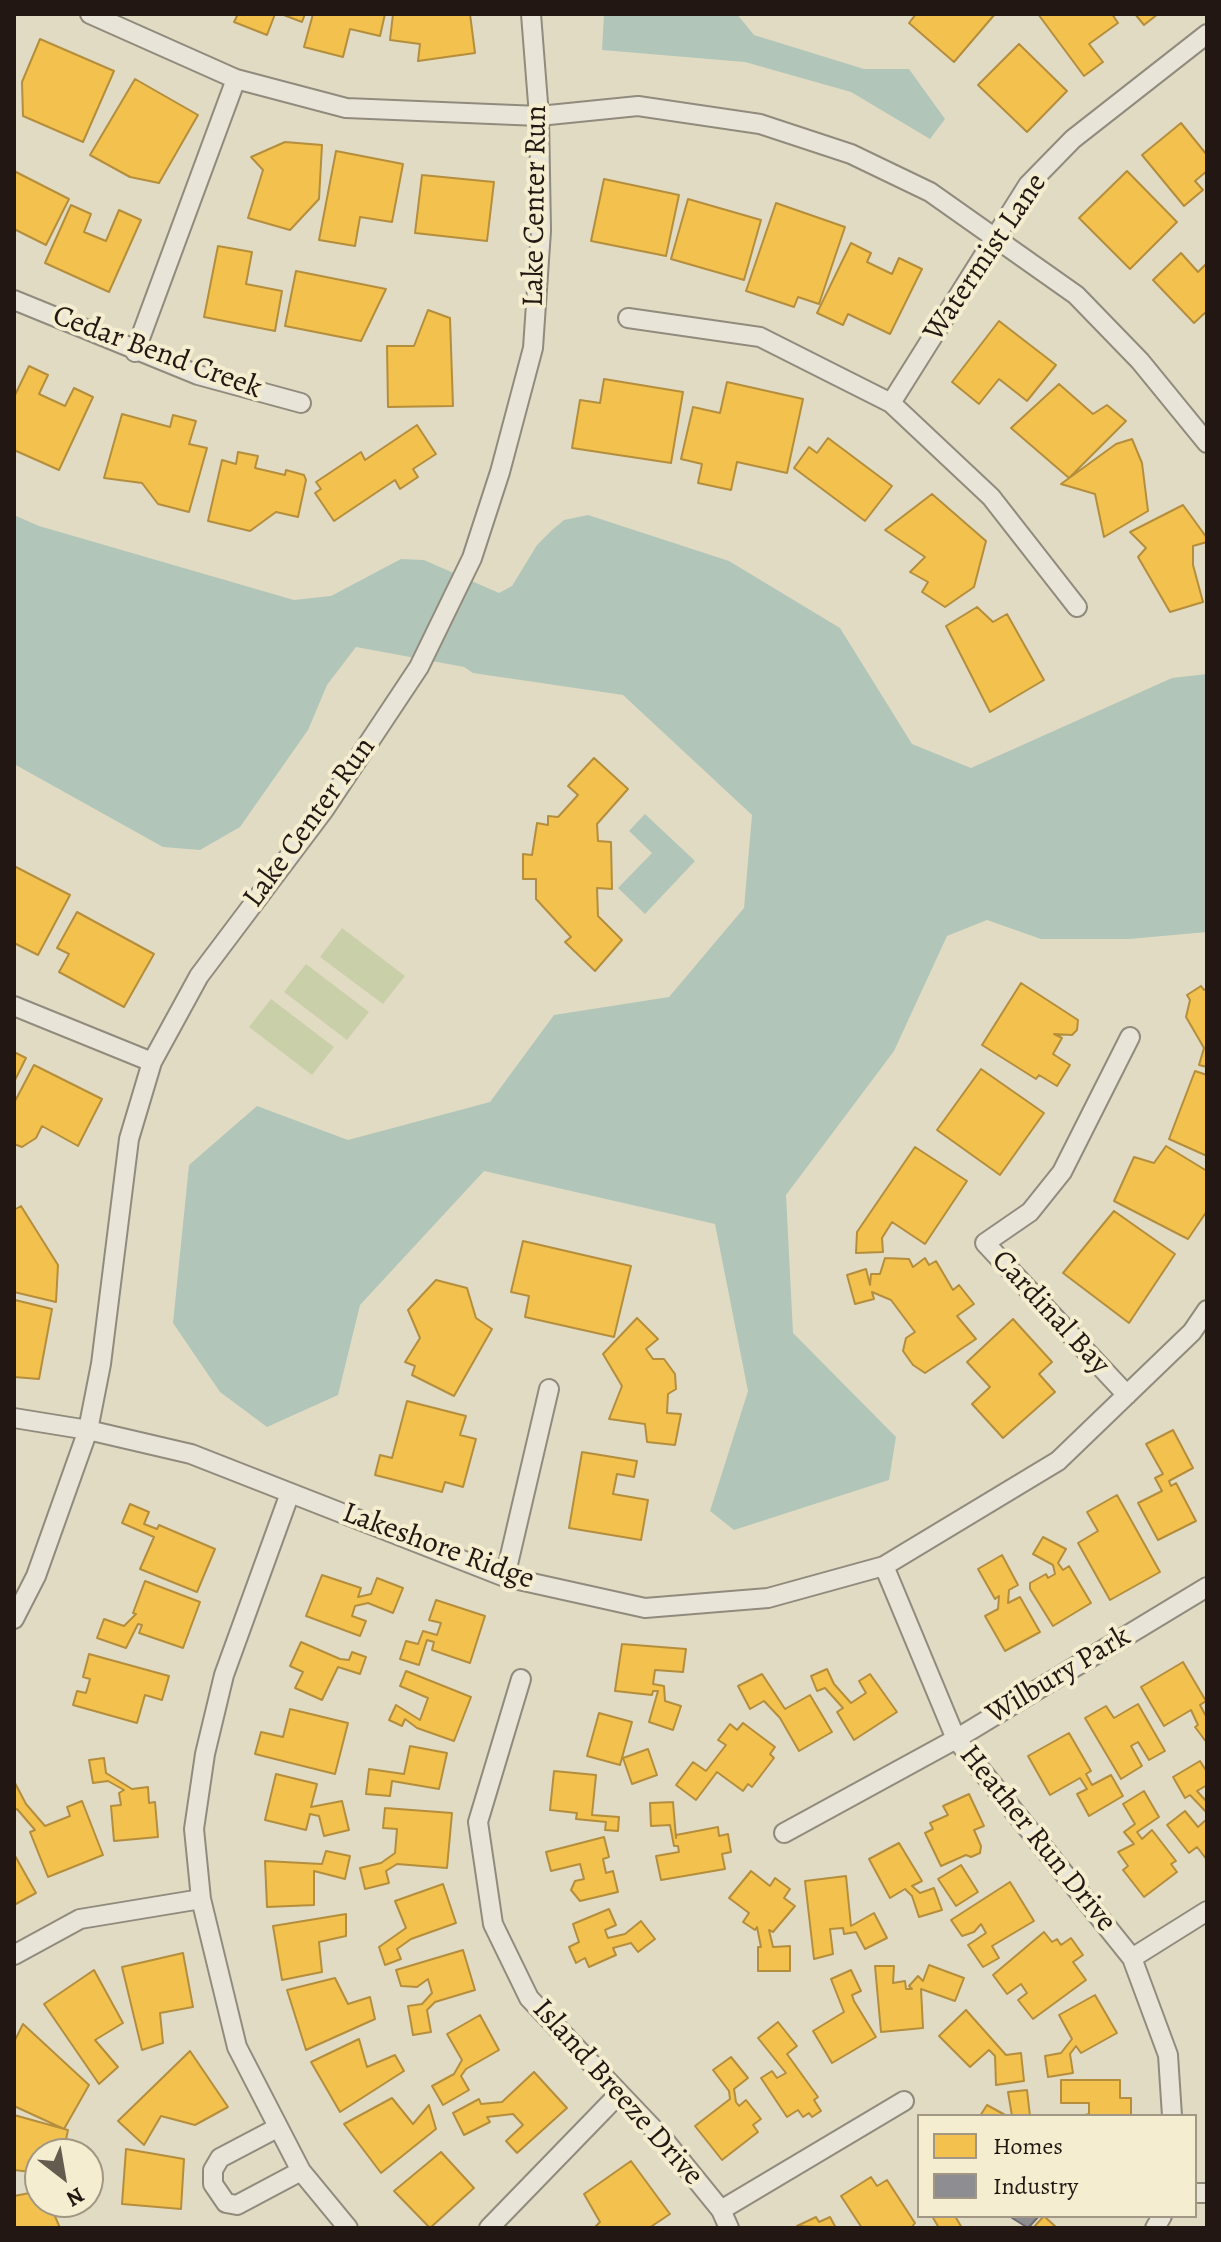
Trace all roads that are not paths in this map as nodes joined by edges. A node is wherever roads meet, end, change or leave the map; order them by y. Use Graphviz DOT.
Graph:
graph roads {
  1 [pos="90,14"];
  2 [pos="531,14"];
  3 [pos="1207,34"];
  4 [pos="236,79"];
  5 [pos="539,116"];
  6 [pos="996,237"];
  7 [pos="14,300"];
  8 [pos="628,318"];
  9 [pos="135,352"];
  10 [pos="301,403"];
  11 [pos="891,403"];
  12 [pos="1207,443"];
  13 [pos="1077,607"];
  14 [pos="14,1006"];
  15 [pos="1130,1037"];
  16 [pos="152,1062"];
  17 [pos="1207,1310"];
  18 [pos="549,1389"];
  19 [pos="1127,1395"];
  20 [pos="14,1418"];
  21 [pos="88,1430"];
  22 [pos="290,1493"];
  23 [pos="884,1566"];
  24 [pos="505,1577"];
  25 [pos="1207,1587"];
  26 [pos="14,1619"];
  27 [pos="521,1679"];
  28 [pos="956,1739"];
  29 [pos="784,1833"];
  30 [pos="201,1899"];
  31 [pos="1207,1911"];
  32 [pos="14,1955"];
  33 [pos="1132,1958"];
  34 [pos="618,2095"];
  35 [pos="904,2101"];
  36 [pos="1172,2114"];
  37 [pos="277,2128"];
  38 [pos="301,2171"];
  39 [pos="721,2210"];
  40 [pos="348,2228"];
  41 [pos="489,2228"];
  42 [pos="729,2228"];
  1 -- 4 [label="street"];
  2 -- 5 [label="street, Lake Center Run"];
  3 -- 6 [label="street, Watermist Lane"];
  4 -- 5 [label="street"];
  4 -- 9 [label="street"];
  5 -- 6 [label="street"];
  5 -- 16 [label="street, Lake Center Run"];
  6 -- 11 [label="street, Watermist Lane"];
  6 -- 12 [label="street"];
  7 -- 9 [label="street, Cedar Bend Creek"];
  8 -- 11 [label="street"];
  9 -- 10 [label="street, Cedar Bend Creek"];
  11 -- 13 [label="street"];
  14 -- 16 [label="street"];
  15 -- 19 [label="street, Cardinal Bay"];
  16 -- 21 [label="street, Lake Center Run"];
  17 -- 19 [label="street, Lakeshore Ridge"];
  18 -- 24 [label="street"];
  19 -- 23 [label="street, Lakeshore Ridge"];
  20 -- 21 [label="street, Lakeshore Ridge"];
  21 -- 22 [label="street, Lakeshore Ridge"];
  21 -- 26 [label="street, Lake Center Run"];
  22 -- 24 [label="street, Lakeshore Ridge"];
  22 -- 30 [label="street"];
  23 -- 24 [label="street, Lakeshore Ridge"];
  23 -- 28 [label="street, Heather Run Drive"];
  25 -- 28 [label="street, Wilbury Park"];
  27 -- 34 [label="street, Island Breeze Drive"];
  28 -- 29 [label="street, Wilbury Park"];
  28 -- 33 [label="street, Heather Run Drive"];
  30 -- 32 [label="street"];
  30 -- 37 [label="street"];
  31 -- 33 [label="street"];
  33 -- 36 [label="street, Heather Run Drive"];
  34 -- 39 [label="street, Island Breeze Drive"];
  34 -- 41 [label="street"];
  35 -- 39 [label="street"];
  37 -- 38 [label="street"];
  37 -- 38 [label="street"];
  38 -- 40 [label="street"];
  39 -- 42 [label="street, Island Breeze Drive"];
}
